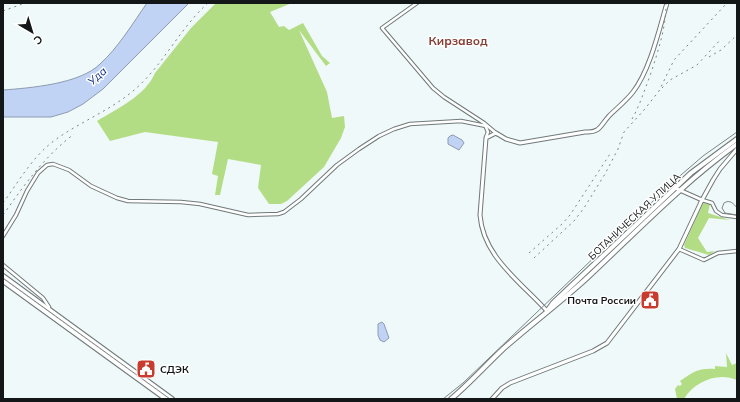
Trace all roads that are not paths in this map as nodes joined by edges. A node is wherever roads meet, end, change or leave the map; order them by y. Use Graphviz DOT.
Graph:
graph roads {
  1 [pos="417,3"];
  2 [pos="667,3"];
  3 [pos="484,123"];
  4 [pos="486,126"];
  5 [pos="498,134"];
  6 [pos="486,138"];
  7 [pos="737,139"];
  8 [pos="737,144"];
  9 [pos="737,148"];
  10 [pos="677,190"];
  11 [pos="702,200"];
  12 [pos="737,217"];
  13 [pos="3,236"];
  14 [pos="679,249"];
  15 [pos="737,250"];
  16 [pos="3,265"];
  17 [pos="3,276"];
  18 [pos="3,282"];
  19 [pos="48,308"];
  20 [pos="547,311"];
  21 [pos="166,399"];
  22 [pos="172,399"];
  23 [pos="450,399"];
  24 [pos="492,399"];
  1 -- 3 [label="street"];
  2 -- 5 [label="main road"];
  3 -- 4 [label="street"];
  3 -- 5 [label="street"];
  4 -- 6 [label="street"];
  4 -- 13 [label="street"];
  5 -- 6 [label="main road"];
  6 -- 20 [label="main road"];
  7 -- 10 [label="main road, БОТАНИЧЕСКАЯ УЛИЦА"];
  8 -- 10 [label="main road, БОТАНИЧЕСКАЯ УЛИЦА"];
  9 -- 11 [label="main road"];
  10 -- 11 [label="main road"];
  10 -- 20 [label="main road, БОТАНИЧЕСКАЯ УЛИЦА"];
  11 -- 12 [label="street"];
  11 -- 14 [label="main road"];
  14 -- 15 [label="street"];
  14 -- 24 [label="main road"];
  16 -- 19 [label="street"];
  17 -- 19 [label="main road"];
  18 -- 21 [label="main road"];
  19 -- 22 [label="main road"];
  20 -- 23 [label="main road, БОТАНИЧЕСКАЯ УЛИЦА"];
}
